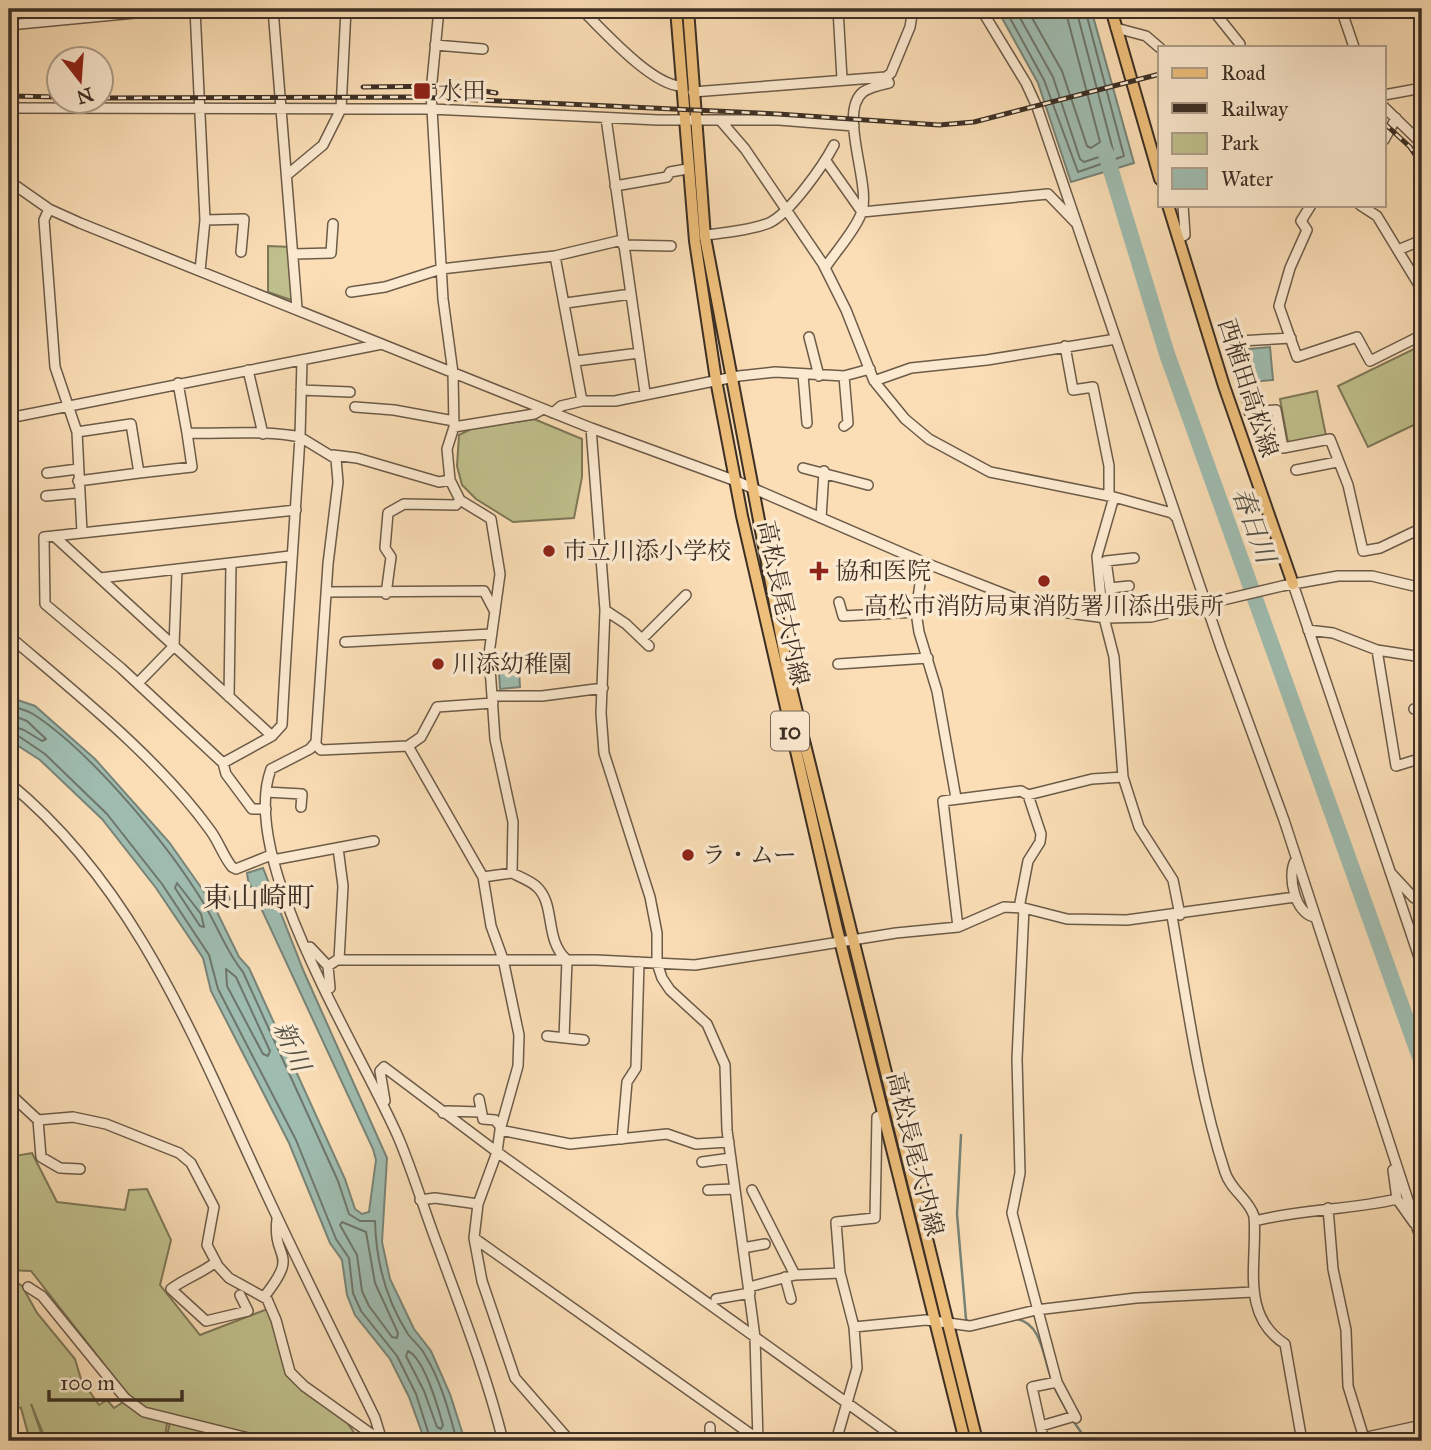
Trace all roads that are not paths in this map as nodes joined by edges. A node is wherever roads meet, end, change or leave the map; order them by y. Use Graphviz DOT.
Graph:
graph roads {
  1 [pos="177,9"];
  2 [pos="195,9"];
  3 [pos="273,9"];
  4 [pos="346,9"];
  5 [pos="439,9"];
  6 [pos="581,9"];
  7 [pos="676,9"];
  8 [pos="688,9"];
  9 [pos="838,9"];
  10 [pos="913,9"];
  11 [pos="981,9"];
  12 [pos="1111,9"];
  13 [pos="1212,9"];
  14 [pos="1341,9"];
  15 [pos="9,25"];
  16 [pos="1116,28"];
  17 [pos="1240,44"];
  18 [pos="435,45"];
  19 [pos="1158,46"];
  20 [pos="1354,46"];
  21 [pos="483,49"];
  22 [pos="886,76"];
  23 [pos="842,79"];
  24 [pos="681,86"];
  25 [pos="1422,88"];
  26 [pos="693,92"];
  27 [pos="1386,95"];
  28 [pos="9,108"];
  29 [pos="280,108"];
  30 [pos="341,109"];
  31 [pos="431,109"];
  32 [pos="1386,109"];
  33 [pos="199,110"];
  34 [pos="606,118"];
  35 [pos="1396,118"];
  36 [pos="720,120"];
  37 [pos="689,121"];
  38 [pos="855,126"];
  39 [pos="1386,136"];
  40 [pos="1422,144"];
  41 [pos="834,145"];
  42 [pos="826,160"];
  43 [pos="687,169"];
  44 [pos="1158,172"];
  45 [pos="287,175"];
  46 [pos="9,181"];
  47 [pos="615,186"];
  48 [pos="1167,206"];
  49 [pos="1183,206"];
  50 [pos="1310,206"];
  51 [pos="1362,206"];
  52 [pos="49,209"];
  53 [pos="784,211"];
  54 [pos="863,212"];
  55 [pos="205,220"];
  56 [pos="332,224"];
  57 [pos="1077,224"];
  58 [pos="705,235"];
  59 [pos="1178,238"];
  60 [pos="1422,240"];
  61 [pos="623,243"];
  62 [pos="671,246"];
  63 [pos="1398,250"];
  64 [pos="241,252"];
  65 [pos="294,254"];
  66 [pos="555,256"];
  67 [pos="825,268"];
  68 [pos="441,269"];
  69 [pos="200,271"];
  70 [pos="1422,290"];
  71 [pos="352,292"];
  72 [pos="631,294"];
  73 [pos="566,303"];
  74 [pos="297,308"];
  75 [pos="1422,335"];
  76 [pos="810,337"];
  77 [pos="1292,338"];
  78 [pos="1116,339"];
  79 [pos="383,343"];
  80 [pos="1065,346"];
  81 [pos="639,353"];
  82 [pos="302,360"];
  83 [pos="576,361"];
  84 [pos="870,369"];
  85 [pos="248,370"];
  86 [pos="453,373"];
  87 [pos="803,375"];
  88 [pos="819,376"];
  89 [pos="844,376"];
  90 [pos="731,377"];
  91 [pos="716,380"];
  92 [pos="874,381"];
  93 [pos="178,383"];
  94 [pos="301,390"];
  95 [pos="350,392"];
  96 [pos="645,393"];
  97 [pos="582,401"];
  98 [pos="69,406"];
  99 [pos="355,407"];
  100 [pos="543,409"];
  101 [pos="1249,412"];
  102 [pos="553,413"];
  103 [pos="1235,417"];
  104 [pos="9,418"];
  105 [pos="807,423"];
  106 [pos="454,424"];
  107 [pos="844,426"];
  108 [pos="591,428"];
  109 [pos="77,432"];
  110 [pos="187,433"];
  111 [pos="263,434"];
  112 [pos="300,437"];
  113 [pos="333,456"];
  114 [pos="1337,462"];
  115 [pos="803,468"];
  116 [pos="78,469"];
  117 [pos="1296,470"];
  118 [pos="824,471"];
  119 [pos="47,473"];
  120 [pos="139,473"];
  121 [pos="450,480"];
  122 [pos="78,481"];
  123 [pos="736,481"];
  124 [pos="868,485"];
  125 [pos="753,490"];
  126 [pos="78,493"];
  127 [pos="46,496"];
  128 [pos="1112,496"];
  129 [pos="460,500"];
  130 [pos="296,510"];
  131 [pos="1177,518"];
  132 [pos="821,519"];
  133 [pos="1422,528"];
  134 [pos="82,533"];
  135 [pos="54,536"];
  136 [pos="290,556"];
  137 [pos="1134,558"];
  138 [pos="923,562"];
  139 [pos="231,563"];
  140 [pos="177,569"];
  141 [pos="100,578"];
  142 [pos="1287,585"];
  143 [pos="1129,586"];
  144 [pos="1110,587"];
  145 [pos="1422,588"];
  146 [pos="326,592"];
  147 [pos="386,594"];
  148 [pos="686,595"];
  149 [pos="839,602"];
  150 [pos="1209,604"];
  151 [pos="605,610"];
  152 [pos="495,612"];
  153 [pos="916,612"];
  154 [pos="1110,618"];
  155 [pos="1308,630"];
  156 [pos="491,634"];
  157 [pos="9,636"];
  158 [pos="345,642"];
  159 [pos="174,646"];
  160 [pos="1377,650"];
  161 [pos="928,657"];
  162 [pos="1422,657"];
  163 [pos="838,664"];
  164 [pos="138,683"];
  165 [pos="603,688"];
  166 [pos="229,696"];
  167 [pos="492,699"];
  168 [pos="272,736"];
  169 [pos="315,744"];
  170 [pos="408,746"];
  171 [pos="1422,758"];
  172 [pos="223,763"];
  173 [pos="1123,777"];
  174 [pos="9,783"];
  175 [pos="266,792"];
  176 [pos="1028,795"];
  177 [pos="957,798"];
  178 [pos="301,807"];
  179 [pos="266,809"];
  180 [pos="374,841"];
  181 [pos="338,848"];
  182 [pos="272,857"];
  183 [pos="1295,861"];
  184 [pos="1389,871"];
  185 [pos="512,873"];
  186 [pos="483,877"];
  187 [pos="1295,897"];
  188 [pos="1422,902"];
  189 [pos="1021,908"];
  190 [pos="1176,916"];
  191 [pos="1314,917"];
  192 [pos="958,927"];
  193 [pos="853,940"];
  194 [pos="841,942"];
  195 [pos="306,943"];
  196 [pos="503,959"];
  197 [pos="339,960"];
  198 [pos="567,960"];
  199 [pos="639,962"];
  200 [pos="657,963"];
  201 [pos="328,966"];
  202 [pos="1422,966"];
  203 [pos="335,1009"];
  204 [pos="547,1037"];
  205 [pos="564,1038"];
  206 [pos="584,1041"];
  207 [pos="9,1093"];
  208 [pos="479,1099"];
  209 [pos="386,1110"];
  210 [pos="480,1112"];
  211 [pos="443,1113"];
  212 [pos="883,1114"];
  213 [pos="38,1120"];
  214 [pos="500,1129"];
  215 [pos="622,1139"];
  216 [pos="729,1142"];
  217 [pos="497,1152"];
  218 [pos="731,1158"];
  219 [pos="702,1162"];
  220 [pos="1394,1162"];
  221 [pos="80,1169"];
  222 [pos="735,1189"];
  223 [pos="752,1190"];
  224 [pos="708,1191"];
  225 [pos="1396,1199"];
  226 [pos="420,1200"];
  227 [pos="478,1204"];
  228 [pos="1328,1208"];
  229 [pos="277,1217"];
  230 [pos="1255,1221"];
  231 [pos="1416,1224"];
  232 [pos="474,1238"];
  233 [pos="1422,1243"];
  234 [pos="765,1244"];
  235 [pos="743,1248"];
  236 [pos="216,1262"];
  237 [pos="840,1273"];
  238 [pos="795,1275"];
  239 [pos="785,1278"];
  240 [pos="28,1287"];
  241 [pos="749,1290"];
  242 [pos="1253,1292"];
  243 [pos="240,1295"];
  244 [pos="264,1297"];
  245 [pos="716,1299"];
  246 [pos="791,1299"];
  247 [pos="1036,1310"];
  248 [pos="935,1321"];
  249 [pos="948,1322"];
  250 [pos="854,1327"];
  251 [pos="755,1337"];
  252 [pos="1057,1382"];
  253 [pos="847,1402"];
  254 [pos="1422,1425"];
  255 [pos="1041,1426"];
  256 [pos="710,1427"];
  257 [pos="1362,1440"];
  258 [pos="260,1441"];
  259 [pos="381,1441"];
  260 [pos="503,1441"];
  261 [pos="570,1441"];
  262 [pos="710,1441"];
  263 [pos="759,1441"];
  264 [pos="836,1441"];
  265 [pos="900,1441"];
  266 [pos="965,1441"];
  267 [pos="977,1441"];
  268 [pos="1044,1441"];
  269 [pos="1302,1441"];
  270 [pos="1349,1441"];
  1 -- 15 [label="street"];
  2 -- 33 [label="street"];
  3 -- 29 [label="street"];
  4 -- 30 [label="street"];
  5 -- 18 [label="street"];
  6 -- 24 [label="street"];
  7 -- 24 [label="main road, 高松長尾大内線 / 10"];
  8 -- 26 [label="main road, 高松長尾大内線 / 10"];
  9 -- 23 [label="street"];
  10 -- 22 [label="street"];
  11 -- 57 [label="street"];
  12 -- 16 [label="main road"];
  13 -- 17 [label="street"];
  14 -- 20 [label="street"];
  16 -- 19 [label="street"];
  16 -- 44 [label="main road"];
  18 -- 21 [label="street"];
  18 -- 31 [label="street"];
  22 -- 23 [label="street"];
  22 -- 38 [label="street"];
  23 -- 26 [label="street"];
  24 -- 37 [label="main road, 高松長尾大内線 / 10"];
  25 -- 27 [label="street"];
  26 -- 37 [label="main road, 高松長尾大内線 / 10"];
  28 -- 33 [label="street"];
  29 -- 30 [label="street"];
  29 -- 33 [label="street"];
  29 -- 45 [label="street"];
  30 -- 31 [label="street"];
  30 -- 45 [label="street"];
  31 -- 34 [label="street"];
  31 -- 68 [label="street"];
  32 -- 35 [label="street"];
  33 -- 55 [label="street"];
  34 -- 37 [label="street"];
  34 -- 47 [label="street"];
  35 -- 39 [label="street"];
  35 -- 40 [label="street"];
  36 -- 37 [label="street"];
  36 -- 38 [label="street"];
  36 -- 53 [label="street"];
  37 -- 43 [label="main road, 高松長尾大内線 / 10"];
  37 -- 58 [label="main road, 高松長尾大内線 / 10"];
  38 -- 54 [label="street"];
  41 -- 42 [label="street"];
  42 -- 53 [label="street"];
  42 -- 54 [label="street"];
  43 -- 47 [label="street"];
  43 -- 91 [label="main road, 高松長尾大内線 / 10"];
  45 -- 65 [label="street"];
  46 -- 52 [label="street"];
  47 -- 61 [label="street"];
  48 -- 59 [label="main road, 西植田高松線"];
  49 -- 59 [label="street"];
  50 -- 77 [label="street"];
  51 -- 63 [label="street"];
  52 -- 69 [label="street"];
  52 -- 98 [label="street"];
  53 -- 58 [label="street"];
  53 -- 67 [label="street"];
  54 -- 57 [label="street"];
  54 -- 67 [label="street"];
  55 -- 64 [label="street"];
  55 -- 69 [label="street"];
  56 -- 65 [label="street"];
  57 -- 78 [label="street"];
  58 -- 90 [label="main road, 高松長尾大内線 / 10"];
  59 -- 103 [label="main road, 西植田高松線"];
  60 -- 63 [label="street"];
  61 -- 62 [label="street"];
  61 -- 66 [label="street"];
  61 -- 72 [label="street"];
  63 -- 70 [label="street"];
  65 -- 74 [label="street"];
  66 -- 68 [label="street"];
  66 -- 73 [label="street"];
  67 -- 84 [label="street"];
  68 -- 71 [label="street"];
  68 -- 86 [label="street"];
  69 -- 74 [label="street"];
  72 -- 73 [label="street"];
  72 -- 81 [label="street"];
  73 -- 83 [label="street"];
  74 -- 79 [label="street"];
  75 -- 77 [label="street"];
  76 -- 88 [label="street"];
  77 -- 101 [label="street"];
  78 -- 80 [label="street"];
  78 -- 131 [label="street"];
  79 -- 82 [label="street"];
  79 -- 86 [label="street"];
  80 -- 92 [label="street"];
  80 -- 128 [label="street"];
  81 -- 83 [label="street"];
  81 -- 96 [label="street"];
  82 -- 85 [label="street"];
  82 -- 94 [label="street"];
  83 -- 97 [label="street"];
  84 -- 89 [label="street"];
  84 -- 92 [label="street"];
  85 -- 93 [label="street"];
  85 -- 111 [label="street"];
  86 -- 100 [label="street"];
  86 -- 106 [label="street"];
  87 -- 88 [label="street"];
  87 -- 90 [label="street"];
  87 -- 105 [label="street"];
  88 -- 89 [label="street"];
  89 -- 107 [label="street"];
  90 -- 91 [label="street"];
  90 -- 125 [label="main road, 高松長尾大内線 / 10"];
  91 -- 96 [label="street"];
  91 -- 123 [label="main road, 高松長尾大内線 / 10"];
  92 -- 128 [label="street"];
  93 -- 98 [label="street"];
  93 -- 110 [label="street"];
  94 -- 95 [label="street"];
  94 -- 112 [label="street"];
  96 -- 97 [label="street"];
  97 -- 102 [label="street"];
  98 -- 104 [label="street"];
  98 -- 109 [label="street"];
  99 -- 106 [label="street"];
  100 -- 102 [label="street"];
  100 -- 106 [label="street"];
  101 -- 103 [label="street"];
  101 -- 114 [label="street"];
  102 -- 108 [label="street"];
  103 -- 142 [label="main road, 西植田高松線"];
  106 -- 121 [label="street"];
  108 -- 123 [label="street"];
  108 -- 151 [label="street"];
  109 -- 116 [label="street"];
  109 -- 120 [label="street"];
  110 -- 111 [label="street"];
  110 -- 120 [label="street"];
  111 -- 112 [label="street"];
  112 -- 113 [label="street"];
  112 -- 130 [label="street"];
  113 -- 121 [label="street"];
  113 -- 146 [label="street"];
  114 -- 117 [label="street"];
  114 -- 133 [label="street"];
  115 -- 118 [label="street"];
  116 -- 119 [label="street"];
  116 -- 122 [label="street"];
  118 -- 124 [label="street"];
  118 -- 132 [label="street"];
  120 -- 122 [label="street"];
  121 -- 129 [label="street"];
  122 -- 126 [label="street"];
  123 -- 125 [label="street"];
  123 -- 194 [label="main road, 高松長尾大内線 / 10"];
  125 -- 132 [label="street"];
  125 -- 193 [label="main road, 高松長尾大内線 / 10"];
  126 -- 127 [label="street"];
  126 -- 134 [label="street"];
  128 -- 131 [label="street"];
  128 -- 154 [label="street"];
  129 -- 147 [label="street"];
  129 -- 152 [label="street"];
  130 -- 134 [label="street"];
  130 -- 136 [label="street"];
  131 -- 150 [label="street"];
  132 -- 138 [label="street"];
  134 -- 135 [label="street"];
  135 -- 141 [label="street"];
  135 -- 164 [label="street"];
  136 -- 139 [label="street"];
  136 -- 168 [label="street"];
  137 -- 144 [label="street"];
  138 -- 153 [label="street"];
  138 -- 154 [label="street"];
  139 -- 140 [label="street"];
  139 -- 166 [label="street"];
  140 -- 141 [label="street"];
  140 -- 159 [label="street"];
  141 -- 159 [label="street"];
  142 -- 145 [label="street"];
  142 -- 150 [label="street"];
  142 -- 155 [label="street"];
  143 -- 144 [label="street"];
  144 -- 154 [label="street"];
  146 -- 147 [label="street"];
  146 -- 169 [label="street"];
  147 -- 152 [label="street"];
  148 -- 151 [label="street"];
  149 -- 153 [label="street"];
  150 -- 154 [label="street"];
  150 -- 183 [label="street"];
  151 -- 165 [label="street"];
  152 -- 156 [label="street"];
  153 -- 161 [label="street"];
  154 -- 173 [label="street"];
  155 -- 160 [label="street"];
  155 -- 184 [label="street"];
  156 -- 158 [label="street"];
  156 -- 167 [label="street"];
  157 -- 182 [label="street"];
  159 -- 164 [label="street"];
  159 -- 166 [label="street"];
  160 -- 162 [label="street"];
  160 -- 171 [label="street"];
  161 -- 163 [label="street"];
  161 -- 177 [label="street"];
  164 -- 172 [label="street"];
  165 -- 167 [label="street"];
  165 -- 200 [label="street"];
  166 -- 168 [label="street"];
  167 -- 170 [label="street"];
  167 -- 185 [label="street"];
  168 -- 172 [label="street"];
  169 -- 170 [label="street"];
  169 -- 175 [label="street"];
  170 -- 186 [label="street"];
  172 -- 179 [label="street"];
  173 -- 176 [label="street"];
  173 -- 190 [label="street"];
  174 -- 229 [label="street"];
  175 -- 178 [label="street"];
  175 -- 179 [label="street"];
  176 -- 177 [label="street"];
  176 -- 189 [label="street"];
  177 -- 192 [label="street"];
  179 -- 182 [label="street"];
  180 -- 181 [label="street"];
  181 -- 182 [label="street"];
  181 -- 197 [label="street"];
  182 -- 195 [label="street"];
  183 -- 187 [label="street"];
  183 -- 191 [label="street"];
  184 -- 188 [label="street"];
  184 -- 202 [label="street"];
  185 -- 186 [label="street"];
  185 -- 198 [label="street"];
  186 -- 196 [label="street"];
  187 -- 190 [label="street"];
  187 -- 191 [label="street"];
  189 -- 190 [label="street"];
  189 -- 192 [label="street"];
  189 -- 247 [label="street"];
  190 -- 230 [label="street"];
  191 -- 220 [label="street"];
  192 -- 193 [label="street"];
  193 -- 194 [label="street"];
  193 -- 249 [label="main road, 高松長尾大内線 / 10"];
  194 -- 200 [label="street"];
  194 -- 212 [label="main road, 高松長尾大内線 / 10"];
  195 -- 201 [label="street"];
  195 -- 203 [label="street"];
  196 -- 197 [label="street"];
  196 -- 198 [label="street"];
  196 -- 214 [label="street"];
  197 -- 201 [label="street"];
  198 -- 199 [label="street"];
  198 -- 205 [label="street"];
  199 -- 200 [label="street"];
  199 -- 215 [label="street"];
  200 -- 216 [label="street"];
  201 -- 203 [label="street"];
  203 -- 209 [label="street"];
  204 -- 205 [label="street"];
  205 -- 206 [label="street"];
  207 -- 213 [label="street"];
  208 -- 210 [label="street"];
  209 -- 211 [label="street"];
  209 -- 226 [label="street"];
  210 -- 211 [label="street"];
  210 -- 214 [label="street"];
  211 -- 217 [label="street"];
  212 -- 237 [label="street"];
  212 -- 248 [label="main road, 高松長尾大内線 / 10"];
  213 -- 221 [label="street"];
  213 -- 236 [label="street"];
  214 -- 215 [label="street"];
  214 -- 217 [label="street"];
  215 -- 216 [label="street"];
  216 -- 218 [label="street"];
  217 -- 227 [label="street"];
  217 -- 251 [label="street"];
  218 -- 219 [label="street"];
  218 -- 222 [label="street"];
  220 -- 225 [label="street"];
  220 -- 231 [label="street"];
  222 -- 224 [label="street"];
  222 -- 235 [label="street"];
  223 -- 238 [label="street"];
  225 -- 228 [label="street"];
  225 -- 231 [label="street"];
  226 -- 227 [label="street"];
  226 -- 260 [label="street"];
  227 -- 232 [label="street"];
  228 -- 230 [label="street"];
  228 -- 257 [label="street"];
  229 -- 244 [label="street"];
  229 -- 259 [label="street"];
  230 -- 242 [label="street"];
  231 -- 233 [label="street"];
  232 -- 261 [label="street"];
  232 -- 263 [label="street"];
  234 -- 235 [label="street"];
  235 -- 241 [label="street"];
  236 -- 243 [label="street"];
  236 -- 244 [label="street"];
  237 -- 238 [label="street"];
  237 -- 250 [label="street"];
  238 -- 239 [label="street"];
  239 -- 241 [label="street"];
  239 -- 246 [label="street"];
  240 -- 258 [label="street"];
  241 -- 245 [label="street"];
  241 -- 251 [label="street"];
  242 -- 247 [label="street"];
  242 -- 269 [label="street"];
  244 -- 259 [label="street"];
  247 -- 249 [label="street"];
  247 -- 252 [label="street"];
  248 -- 249 [label="street"];
  248 -- 250 [label="street"];
  248 -- 266 [label="main road, 高松長尾大内線 / 10"];
  249 -- 267 [label="main road, 高松長尾大内線 / 10"];
  250 -- 253 [label="street"];
  251 -- 253 [label="street"];
  251 -- 263 [label="street"];
  252 -- 255 [label="street"];
  252 -- 255 [label="street"];
  253 -- 264 [label="street"];
  253 -- 265 [label="street"];
  254 -- 257 [label="street"];
  255 -- 268 [label="street"];
  256 -- 262 [label="street"];
  257 -- 270 [label="street"];
}
